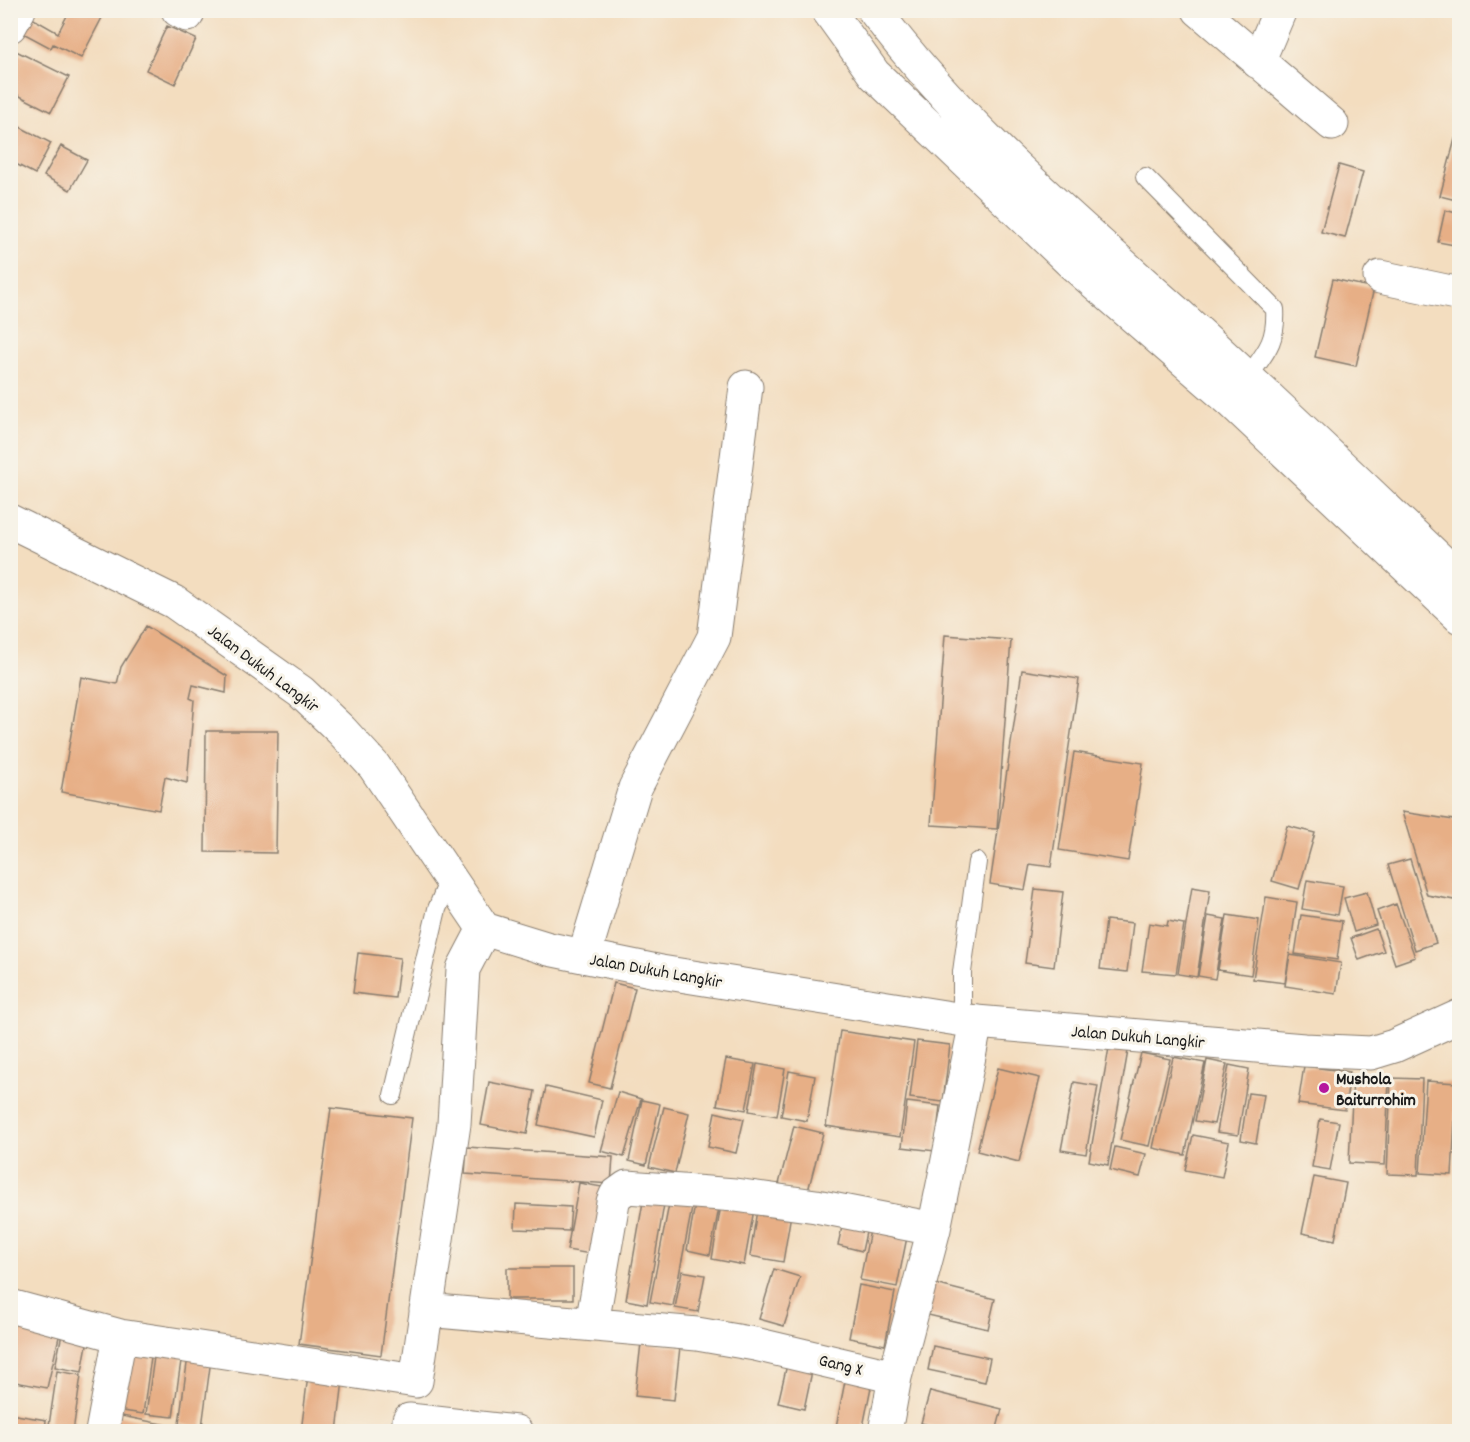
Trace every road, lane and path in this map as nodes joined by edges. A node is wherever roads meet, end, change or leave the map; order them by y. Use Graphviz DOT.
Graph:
graph roads {
  1 [pos="19,10"];
  2 [pos="828,10"];
  3 [pos="874,10"];
  4 [pos="1199,10"];
  5 [pos="1280,10"];
  6 [pos="10,26"];
  7 [pos="1258,62"];
  8 [pos="1332,124"];
  9 [pos="1145,177"];
  10 [pos="1380,277"];
  11 [pos="1460,294"];
  12 [pos="1248,377"];
  13 [pos="747,387"];
  14 [pos="1327,472"];
  15 [pos="10,521"];
  16 [pos="1460,579"];
  17 [pos="1460,617"];
  18 [pos="977,862"];
  19 [pos="449,879"];
  20 [pos="484,929"];
  21 [pos="584,956"];
  22 [pos="1460,1016"];
  23 [pos="969,1021"];
  24 [pos="393,1095"];
  25 [pos="934,1229"];
  26 [pos="10,1306"];
  27 [pos="426,1310"];
  28 [pos="592,1324"];
  29 [pos="120,1335"];
  30 [pos="895,1377"];
  31 [pos="416,1381"];
  32 [pos="408,1425"];
  33 [pos="102,1431"];
  34 [pos="516,1431"];
  35 [pos="885,1431"];
  1 -- 6 [label="street"];
  2 -- 14 [label="street"];
  3 -- 12 [label="street"];
  4 -- 7 [label="street"];
  5 -- 7 [label="street"];
  7 -- 8 [label="street"];
  9 -- 12 [label="lane"];
  10 -- 11 [label="street"];
  12 -- 14 [label="street"];
  13 -- 21 [label="street"];
  14 -- 16 [label="street"];
  14 -- 17 [label="street"];
  15 -- 19 [label="street, Jalan Dukuh Langkir"];
  18 -- 23 [label="lane"];
  19 -- 20 [label="street, Jalan Dukuh Langkir"];
  19 -- 24 [label="lane"];
  20 -- 21 [label="street, Jalan Dukuh Langkir"];
  20 -- 27 [label="street"];
  21 -- 23 [label="street, Jalan Dukuh Langkir"];
  22 -- 23 [label="street, Jalan Dukuh Langkir"];
  23 -- 25 [label="street"];
  25 -- 28 [label="street"];
  25 -- 30 [label="street"];
  26 -- 29 [label="street"];
  27 -- 28 [label="street, Gang X"];
  27 -- 31 [label="street"];
  28 -- 30 [label="street, Gang X"];
  29 -- 31 [label="street"];
  29 -- 33 [label="street"];
  30 -- 35 [label="street"];
  31 -- 32 [label="street"];
  32 -- 34 [label="street"];
}
